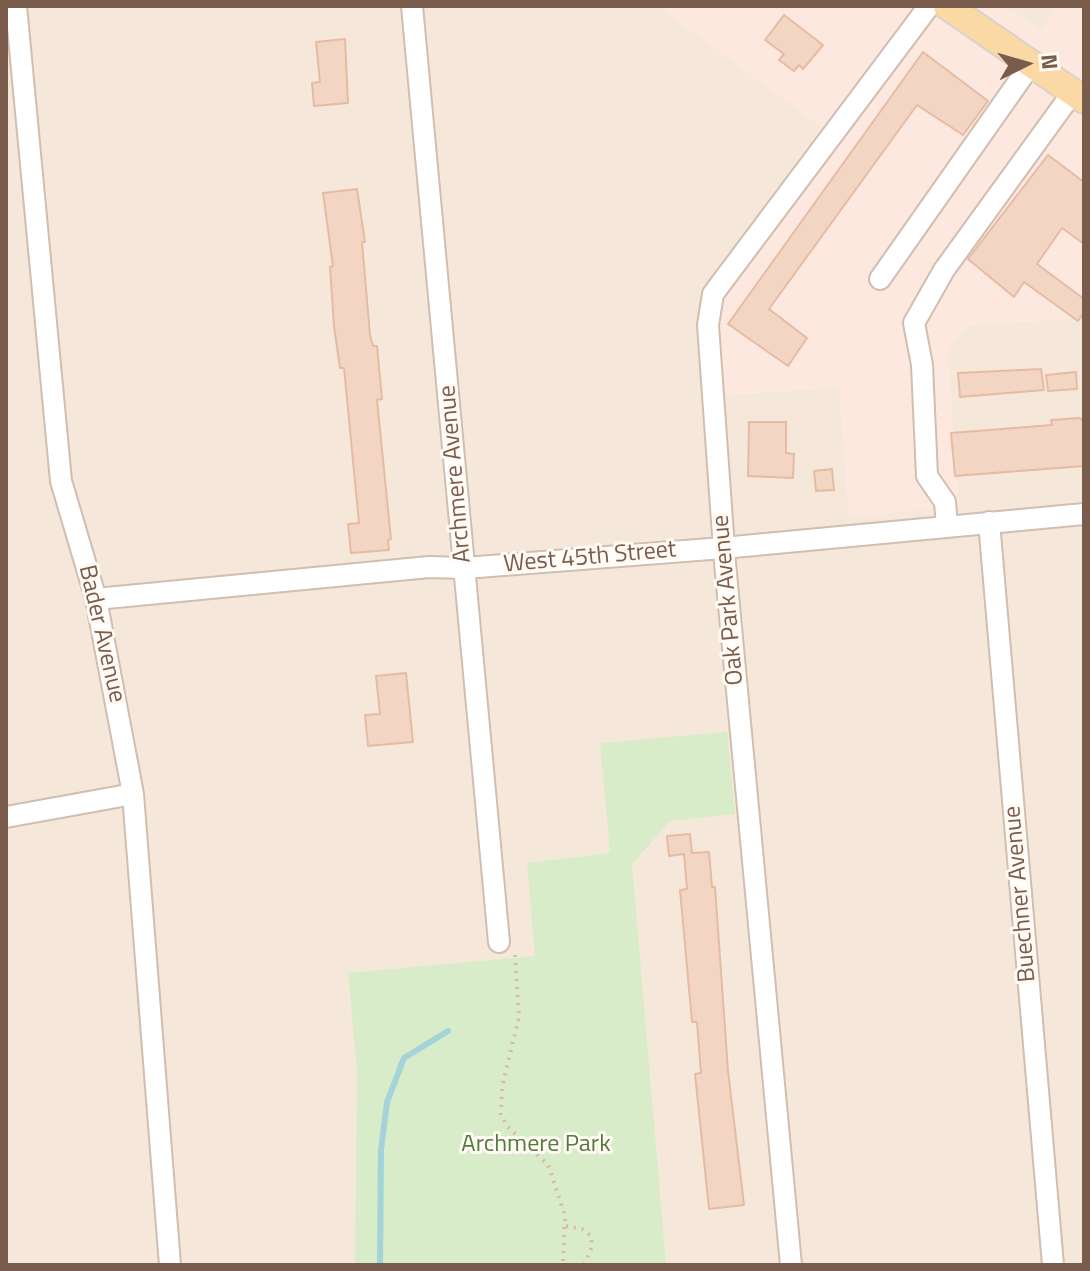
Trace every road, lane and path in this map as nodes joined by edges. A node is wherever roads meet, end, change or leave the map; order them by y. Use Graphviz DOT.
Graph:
graph roads {
  1 [pos="16,6"];
  2 [pos="412,6"];
  3 [pos="929,6"];
  4 [pos="947,6"];
  5 [pos="1031,64"];
  6 [pos="1078,96"];
  7 [pos="880,279"];
  8 [pos="1084,514"];
  9 [pos="989,522"];
  10 [pos="947,526"];
  11 [pos="723,548"];
  12 [pos="465,568"];
  13 [pos="96,599"];
  14 [pos="133,794"];
  15 [pos="6,817"];
  16 [pos="499,942"];
  17 [pos="566,1226"];
  18 [pos="170,1265"];
  19 [pos="563,1265"];
  20 [pos="584,1265"];
  21 [pos="791,1265"];
  22 [pos="1053,1265"];
  1 -- 13 [label="street, Bader Avenue"];
  2 -- 12 [label="street, Archmere Avenue"];
  3 -- 11 [label="street, Oak Park Avenue"];
  4 -- 5 [label="main road"];
  5 -- 6 [label="main road"];
  5 -- 7 [label="street"];
  6 -- 10 [label="street"];
  8 -- 9 [label="street, West 45th Street"];
  9 -- 10 [label="street, West 45th Street"];
  9 -- 22 [label="street, Buechner Avenue"];
  10 -- 11 [label="street, West 45th Street"];
  11 -- 12 [label="street, West 45th Street"];
  11 -- 21 [label="street, Oak Park Avenue"];
  12 -- 13 [label="street, West 45th Street"];
  12 -- 16 [label="street, Archmere Avenue"];
  13 -- 14 [label="street, Bader Avenue"];
  14 -- 15 [label="street"];
  14 -- 18 [label="street, Bader Avenue"];
  16 -- 17 [label="path"];
  17 -- 19 [label="path"];
  17 -- 20 [label="path"];
}
